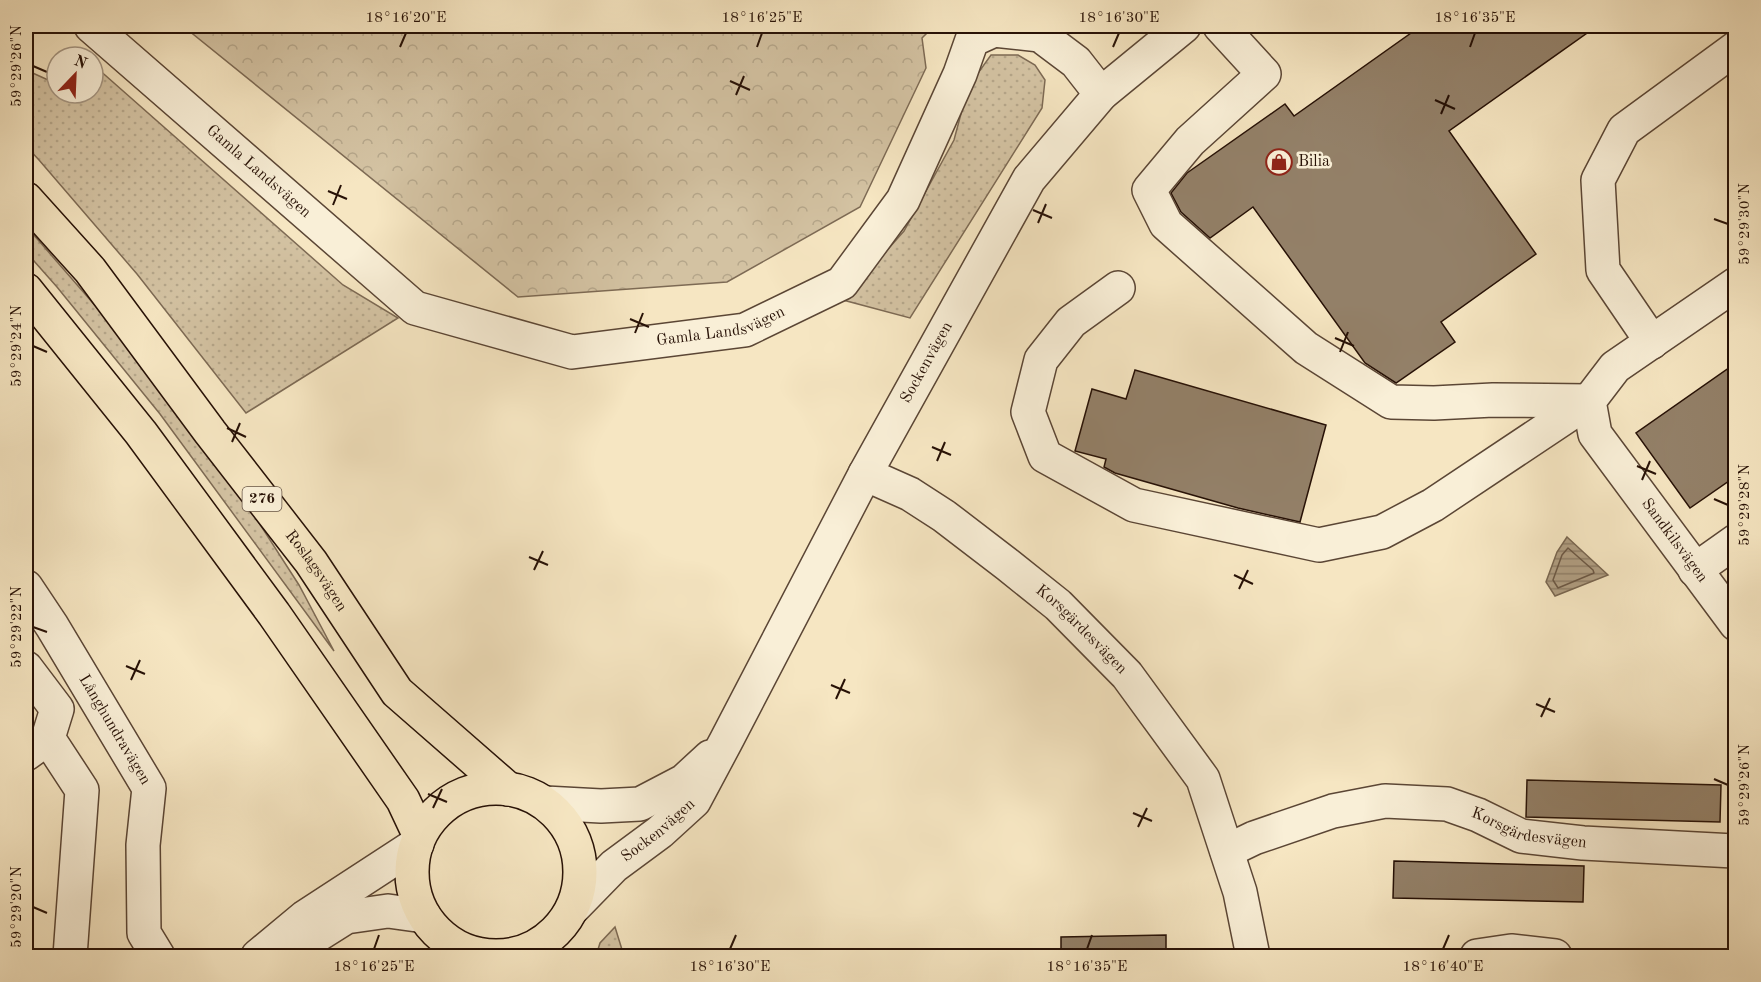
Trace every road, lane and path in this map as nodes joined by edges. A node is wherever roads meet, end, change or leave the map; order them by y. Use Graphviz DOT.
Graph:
graph roads {
  1 [pos="91,26"];
  2 [pos="1184,26"];
  3 [pos="1220,26"];
  4 [pos="1736,48"];
  5 [pos="1101,94"];
  6 [pos="26,199"];
  7 [pos="1736,284"];
  8 [pos="1118,288"];
  9 [pos="26,290"];
  10 [pos="1652,342"];
  11 [pos="1589,401"];
  12 [pos="865,474"];
  13 [pos="1736,541"];
  14 [pos="1695,570"];
  15 [pos="26,586"];
  16 [pos="1736,624"];
  17 [pos="26,668"];
  18 [pos="726,741"];
  19 [pos="37,746"];
  20 [pos="508,789"];
  21 [pos="544,803"];
  22 [pos="418,839"];
  23 [pos="1227,851"];
  24 [pos="1734,851"];
  25 [pos="569,915"];
  26 [pos="424,916"];
  27 [pos="455,950"];
  28 [pos="70,957"];
  29 [pos="158,957"];
  30 [pos="258,957"];
  31 [pos="283,957"];
  32 [pos="555,957"];
  33 [pos="1253,957"];
  34 [pos="1477,957"];
  35 [pos="1555,957"];
  1 -- 5 [label="street, Gamla Landsvägen"];
  2 -- 5 [label="street, Sockenvägen"];
  3 -- 11 [label="street"];
  4 -- 10 [label="street"];
  5 -- 12 [label="street, Sockenvägen"];
  6 -- 20 [label="main road, Roslagsvägen / 276"];
  7 -- 10 [label="street"];
  8 -- 11 [label="street"];
  9 -- 22 [label="main road"];
  10 -- 11 [label="street"];
  11 -- 14 [label="street, Sandkilsvägen"];
  12 -- 18 [label="street, Sockenvägen"];
  12 -- 23 [label="street, Korsgärdesvägen"];
  13 -- 14 [label="street"];
  14 -- 16 [label="street, Sandkilsvägen"];
  15 -- 29 [label="street, Långhundravägen"];
  17 -- 19 [label="street"];
  18 -- 21 [label="street, Sockenvägen"];
  18 -- 25 [label="street, Sockenvägen"];
  19 -- 28 [label="street"];
  20 -- 21 [label="main road"];
  20 -- 22 [label="main road"];
  21 -- 25 [label="main road"];
  22 -- 26 [label="main road"];
  22 -- 30 [label="street"];
  23 -- 24 [label="street, Korsgärdesvägen"];
  23 -- 33 [label="street, Korsgärdesvägen"];
  25 -- 27 [label="main road"];
  25 -- 32 [label="main road"];
  26 -- 27 [label="main road"];
  26 -- 31 [label="street"];
  34 -- 35 [label="street"];
}
